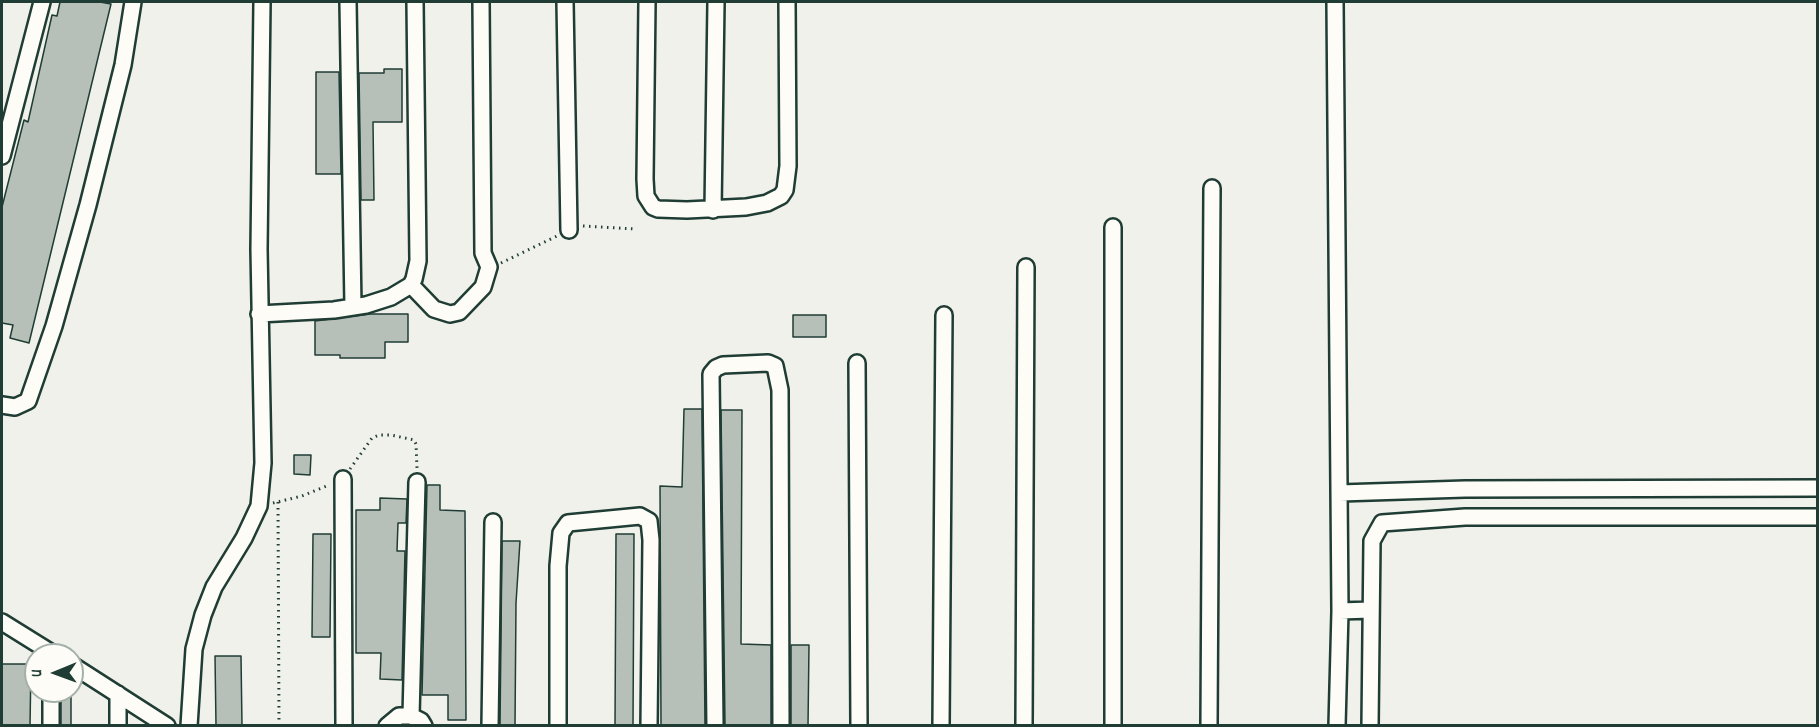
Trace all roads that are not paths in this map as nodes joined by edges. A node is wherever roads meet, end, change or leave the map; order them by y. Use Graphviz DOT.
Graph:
graph roads {
  1 [pos="42,2"];
  2 [pos="133,2"];
  3 [pos="262,2"];
  4 [pos="348,2"];
  5 [pos="415,2"];
  6 [pos="481,2"];
  7 [pos="565,2"];
  8 [pos="647,2"];
  9 [pos="716,2"];
  10 [pos="788,2"];
  11 [pos="1335,2"];
  12 [pos="2,156"];
  13 [pos="1212,188"];
  14 [pos="713,210"];
  15 [pos="1113,227"];
  16 [pos="569,230"];
  17 [pos="1026,267"];
  18 [pos="411,285"];
  19 [pos="353,307"];
  20 [pos="259,314"];
  21 [pos="944,315"];
  22 [pos="857,363"];
  23 [pos="2,405"];
  24 [pos="343,479"];
  25 [pos="417,483"];
  26 [pos="1746,488"];
  27 [pos="1818,488"];
  28 [pos="1465,489"];
  29 [pos="1340,493"];
  30 [pos="1746,516"];
  31 [pos="1465,517"];
  32 [pos="1818,517"];
  33 [pos="494,522"];
  34 [pos="1370,610"];
  35 [pos="1340,611"];
  36 [pos="2,622"];
  37 [pos="35,643"];
  38 [pos="84,673"];
  39 [pos="118,694"];
  40 [pos="51,703"];
  41 [pos="411,716"];
  42 [pos="51,726"];
  43 [pos="118,726"];
  44 [pos="167,726"];
  45 [pos="189,726"];
  46 [pos="344,726"];
  47 [pos="387,726"];
  48 [pos="424,726"];
  49 [pos="490,726"];
  50 [pos="558,726"];
  51 [pos="649,726"];
  52 [pos="715,726"];
  53 [pos="780,726"];
  54 [pos="859,726"];
  55 [pos="941,726"];
  56 [pos="1024,726"];
  57 [pos="1113,726"];
  58 [pos="1209,726"];
  59 [pos="1337,726"];
  60 [pos="1370,726"];
  1 -- 12 [label="street"];
  2 -- 23 [label="street"];
  3 -- 20 [label="street"];
  4 -- 19 [label="street"];
  5 -- 18 [label="street"];
  6 -- 18 [label="street"];
  7 -- 16 [label="street"];
  8 -- 14 [label="street"];
  9 -- 14 [label="street"];
  10 -- 14 [label="street"];
  11 -- 29 [label="street"];
  13 -- 58 [label="street"];
  15 -- 57 [label="street"];
  17 -- 56 [label="street"];
  18 -- 19 [label="street"];
  19 -- 20 [label="street"];
  20 -- 45 [label="street"];
  21 -- 55 [label="street"];
  22 -- 54 [label="street"];
  24 -- 46 [label="street"];
  25 -- 41 [label="street"];
  26 -- 27 [label="street"];
  26 -- 28 [label="street"];
  26 -- 30 [label="street"];
  28 -- 29 [label="street"];
  28 -- 31 [label="street"];
  29 -- 35 [label="street"];
  30 -- 31 [label="street"];
  30 -- 32 [label="street"];
  31 -- 34 [label="street"];
  33 -- 49 [label="street"];
  34 -- 35 [label="street"];
  34 -- 60 [label="street"];
  35 -- 59 [label="street"];
  36 -- 37 [label="street"];
  38 -- 39 [label="street"];
  39 -- 43 [label="street"];
  39 -- 44 [label="street"];
  40 -- 42 [label="street"];
  41 -- 47 [label="street"];
  41 -- 48 [label="street"];
  50 -- 51 [label="street"];
  52 -- 53 [label="street"];
}
